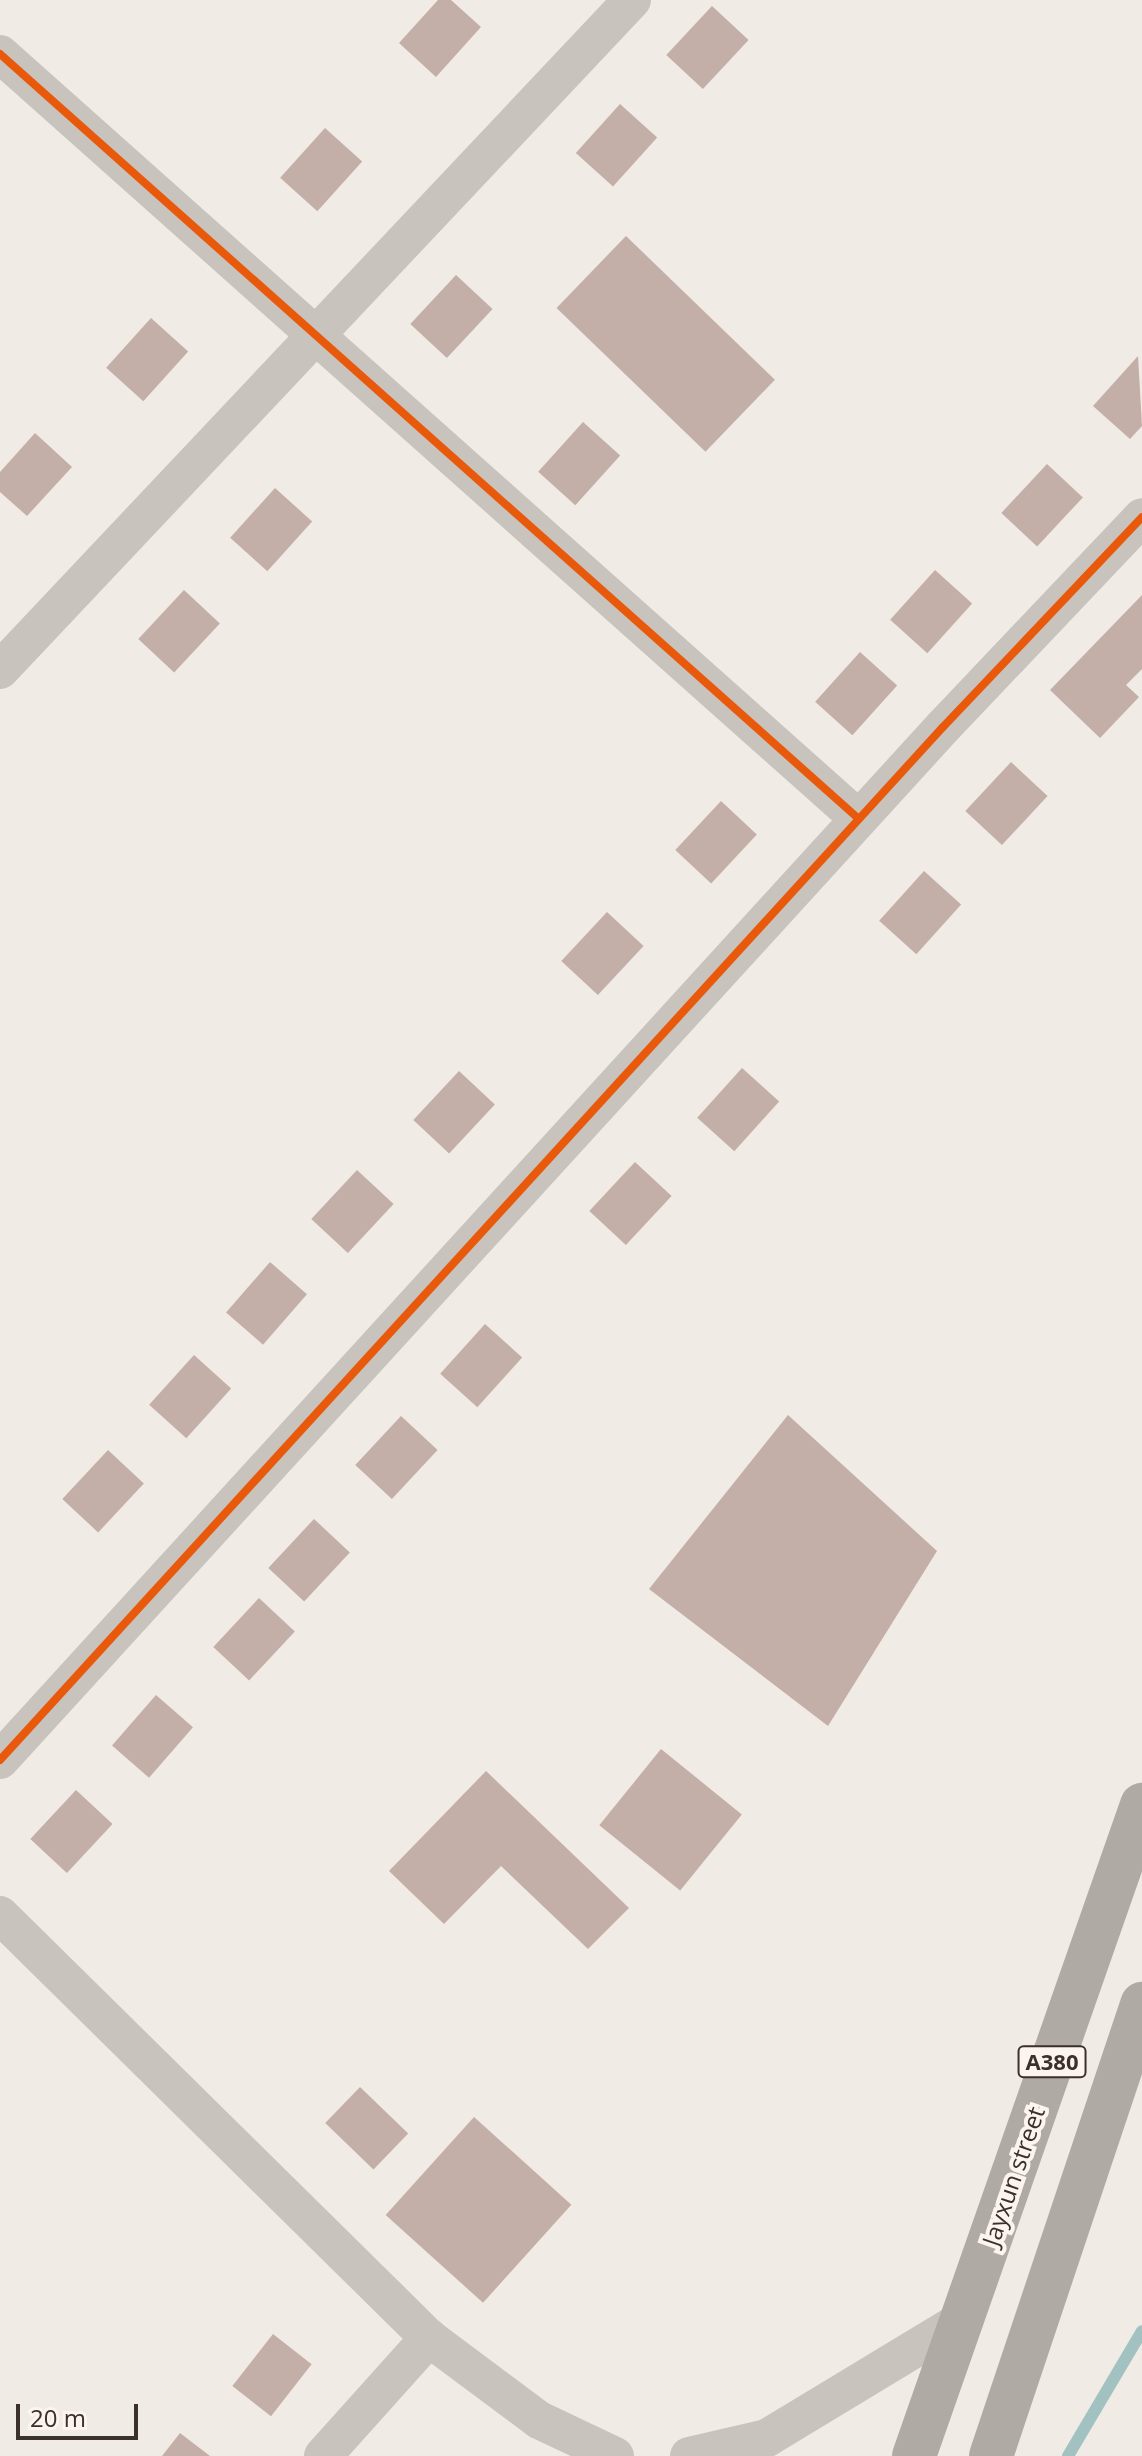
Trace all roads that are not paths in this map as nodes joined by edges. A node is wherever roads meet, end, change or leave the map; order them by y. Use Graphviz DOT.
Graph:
graph roads {
  1 [pos="632,0"];
  2 [pos="0,54"];
  3 [pos="315,331"];
  4 [pos="1142,517"];
  5 [pos="0,670"];
  6 [pos="859,819"];
  7 [pos="0,1760"];
  8 [pos="1142,1805"];
  9 [pos="0,1915"];
  10 [pos="1142,2004"];
  11 [pos="962,2320"];
  12 [pos="429,2338"];
  13 [pos="992,2452"];
  14 [pos="323,2456"];
  15 [pos="615,2456"];
  16 [pos="689,2456"];
  17 [pos="914,2456"];
  1 -- 3 [label="street"];
  2 -- 3 [label="street"];
  3 -- 5 [label="street"];
  3 -- 6 [label="street"];
  4 -- 6 [label="street"];
  6 -- 7 [label="street"];
  8 -- 11 [label="highway, Jayxun street / A380"];
  9 -- 12 [label="street"];
  10 -- 13 [label="highway, A380"];
  11 -- 16 [label="street"];
  11 -- 17 [label="highway, Jayxun street / A380"];
  12 -- 14 [label="street"];
  12 -- 15 [label="street"];
}
